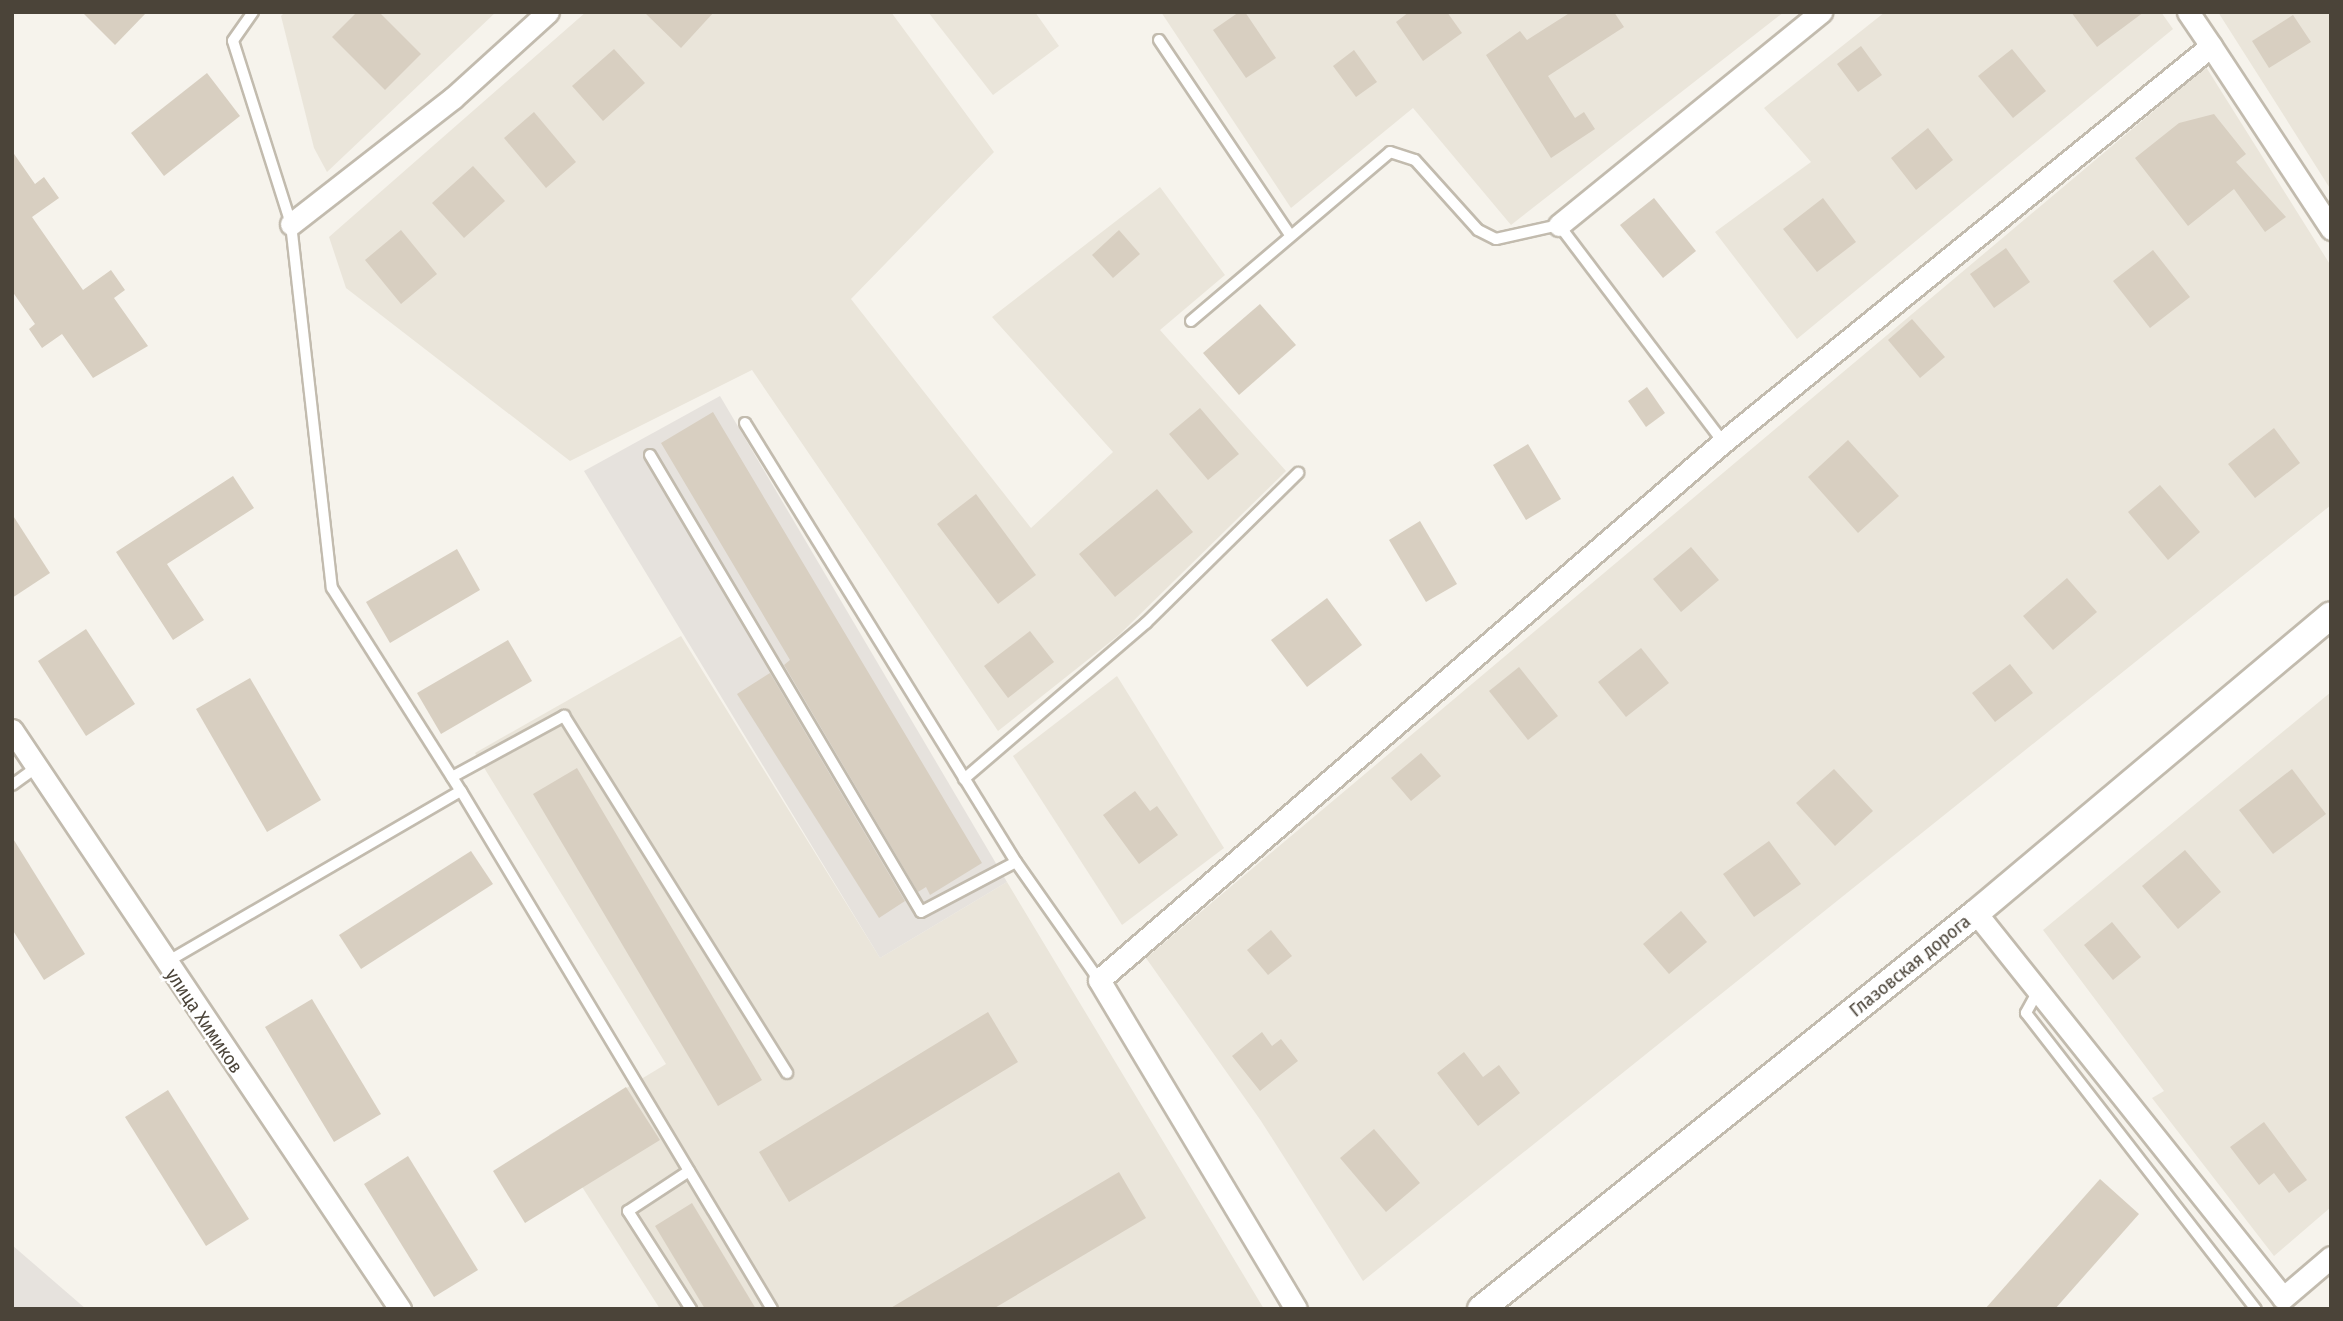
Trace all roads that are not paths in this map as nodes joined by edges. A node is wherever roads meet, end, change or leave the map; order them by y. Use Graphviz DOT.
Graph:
graph roads {
  1 [pos="253,12"];
  2 [pos="548,12"];
  3 [pos="1821,12"];
  4 [pos="2188,12"];
  5 [pos="1158,40"];
  6 [pos="2211,46"];
  7 [pos="291,224"];
  8 [pos="1559,225"];
  9 [pos="2331,229"];
  10 [pos="1290,235"];
  11 [pos="1191,321"];
  12 [pos="745,423"];
  13 [pos="1723,442"];
  14 [pos="650,455"];
  15 [pos="1298,473"];
  16 [pos="2331,615"];
  17 [pos="12,730"];
  18 [pos="37,767"];
  19 [pos="452,777"];
  20 [pos="964,779"];
  21 [pos="12,785"];
  22 [pos="460,791"];
  23 [pos="1016,862"];
  24 [pos="1976,913"];
  25 [pos="165,963"];
  26 [pos="1099,980"];
  27 [pos="2038,991"];
  28 [pos="787,1073"];
  29 [pos="689,1171"];
  30 [pos="2331,1257"];
  31 [pos="400,1309"];
  32 [pos="691,1309"];
  33 [pos="772,1309"];
  34 [pos="1296,1309"];
  35 [pos="1481,1309"];
  36 [pos="2256,1309"];
  1 -- 7 [label="lane"];
  2 -- 7 [label="street"];
  3 -- 8 [label="street"];
  4 -- 6 [label="street"];
  5 -- 10 [label="lane"];
  6 -- 9 [label="street"];
  6 -- 13 [label="street"];
  7 -- 19 [label="lane"];
  8 -- 10 [label="lane"];
  8 -- 13 [label="lane"];
  10 -- 11 [label="lane"];
  12 -- 20 [label="lane"];
  13 -- 26 [label="street"];
  14 -- 23 [label="lane"];
  15 -- 20 [label="lane"];
  16 -- 24 [label="street, Глазовская дорога"];
  17 -- 18 [label="street, улица Химиков"];
  18 -- 21 [label="lane"];
  18 -- 25 [label="street, улица Химиков"];
  19 -- 22 [label="lane"];
  19 -- 28 [label="lane"];
  20 -- 23 [label="lane"];
  22 -- 25 [label="lane"];
  22 -- 29 [label="lane"];
  23 -- 26 [label="lane"];
  24 -- 27 [label="street"];
  24 -- 35 [label="street, Глазовская дорога"];
  25 -- 31 [label="street, улица Химиков"];
  26 -- 34 [label="street"];
  27 -- 30 [label="street"];
  27 -- 36 [label="lane"];
  29 -- 32 [label="lane"];
  29 -- 33 [label="lane"];
}
